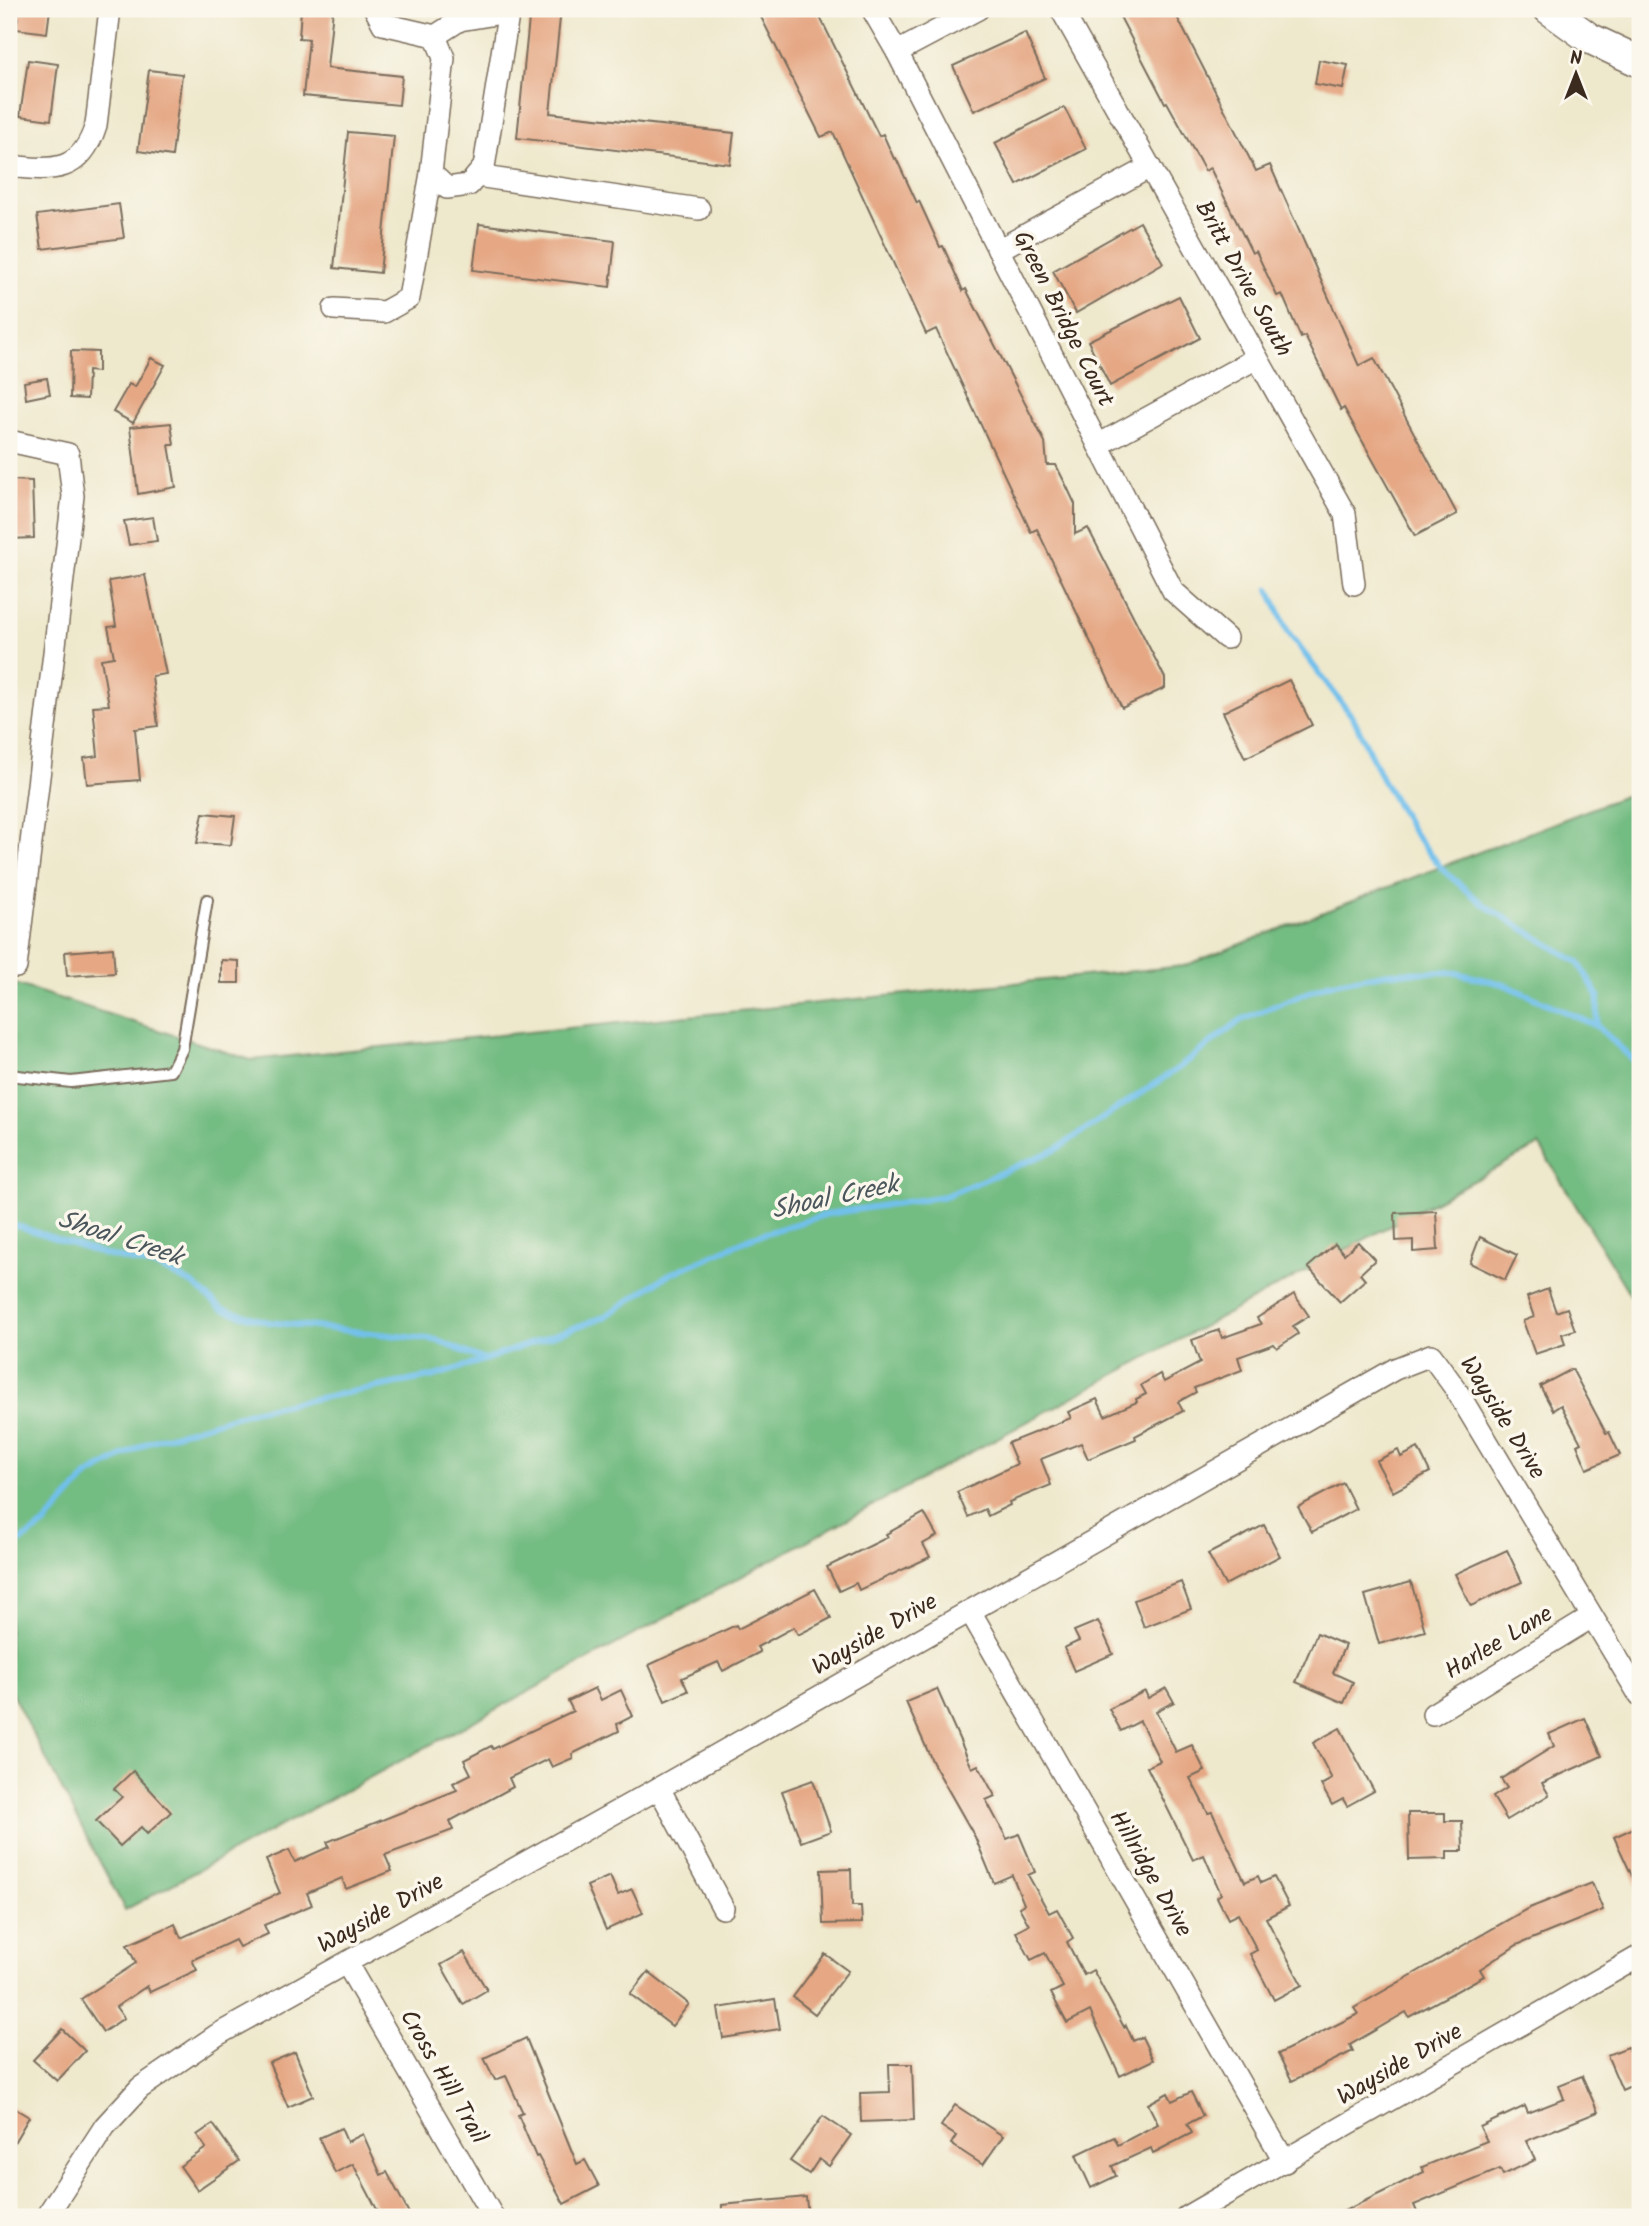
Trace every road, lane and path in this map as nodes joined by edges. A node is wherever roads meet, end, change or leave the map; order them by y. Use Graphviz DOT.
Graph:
graph roads {
  1 [pos="110,9"];
  2 [pos="375,9"];
  3 [pos="872,9"];
  4 [pos="978,9"];
  5 [pos="1061,9"];
  6 [pos="1549,9"];
  7 [pos="509,10"];
  8 [pos="435,36"];
  9 [pos="897,52"];
  10 [pos="1640,62"];
  11 [pos="9,166"];
  12 [pos="1150,167"];
  13 [pos="431,173"];
  14 [pos="477,176"];
  15 [pos="699,209"];
  16 [pos="998,250"];
  17 [pos="334,309"];
  18 [pos="1257,358"];
  19 [pos="9,441"];
  20 [pos="1098,444"];
  21 [pos="1354,584"];
  22 [pos="1226,638"];
  23 [pos="207,900"];
  24 [pos="16,967"];
  25 [pos="9,1075"];
  26 [pos="970,1611"];
  27 [pos="1592,1616"];
  28 [pos="1640,1696"];
  29 [pos="1433,1714"];
  30 [pos="659,1788"];
  31 [pos="723,1908"];
  32 [pos="1640,1956"];
  33 [pos="347,1964"];
  34 [pos="1285,2162"];
  35 [pos="46,2217"];
  36 [pos="493,2217"];
  37 [pos="1186,2217"];
  1 -- 11 [label="street"];
  2 -- 8 [label="street"];
  3 -- 9 [label="street, Green Bridge Court"];
  4 -- 9 [label="street"];
  5 -- 12 [label="street, Britt Drive South"];
  6 -- 10 [label="street"];
  7 -- 8 [label="street"];
  7 -- 14 [label="street"];
  8 -- 13 [label="street"];
  9 -- 16 [label="street, Green Bridge Court"];
  12 -- 16 [label="street"];
  12 -- 18 [label="street, Britt Drive South"];
  13 -- 14 [label="street"];
  13 -- 17 [label="street"];
  14 -- 15 [label="street"];
  16 -- 20 [label="street, Green Bridge Court"];
  18 -- 20 [label="street"];
  18 -- 21 [label="street, Britt Drive South"];
  19 -- 24 [label="street"];
  20 -- 22 [label="street, Green Bridge Court"];
  23 -- 25 [label="lane"];
  26 -- 27 [label="street, Wayside Drive"];
  26 -- 30 [label="street, Wayside Drive"];
  26 -- 34 [label="street, Hillridge Drive"];
  27 -- 28 [label="street, Wayside Drive"];
  27 -- 29 [label="street, Harlee Lane"];
  30 -- 31 [label="street"];
  30 -- 33 [label="street, Wayside Drive"];
  32 -- 34 [label="street, Wayside Drive"];
  33 -- 35 [label="street, Wayside Drive"];
  33 -- 36 [label="street, Cross Hill Trail"];
  34 -- 37 [label="street, Wayside Drive"];
}
